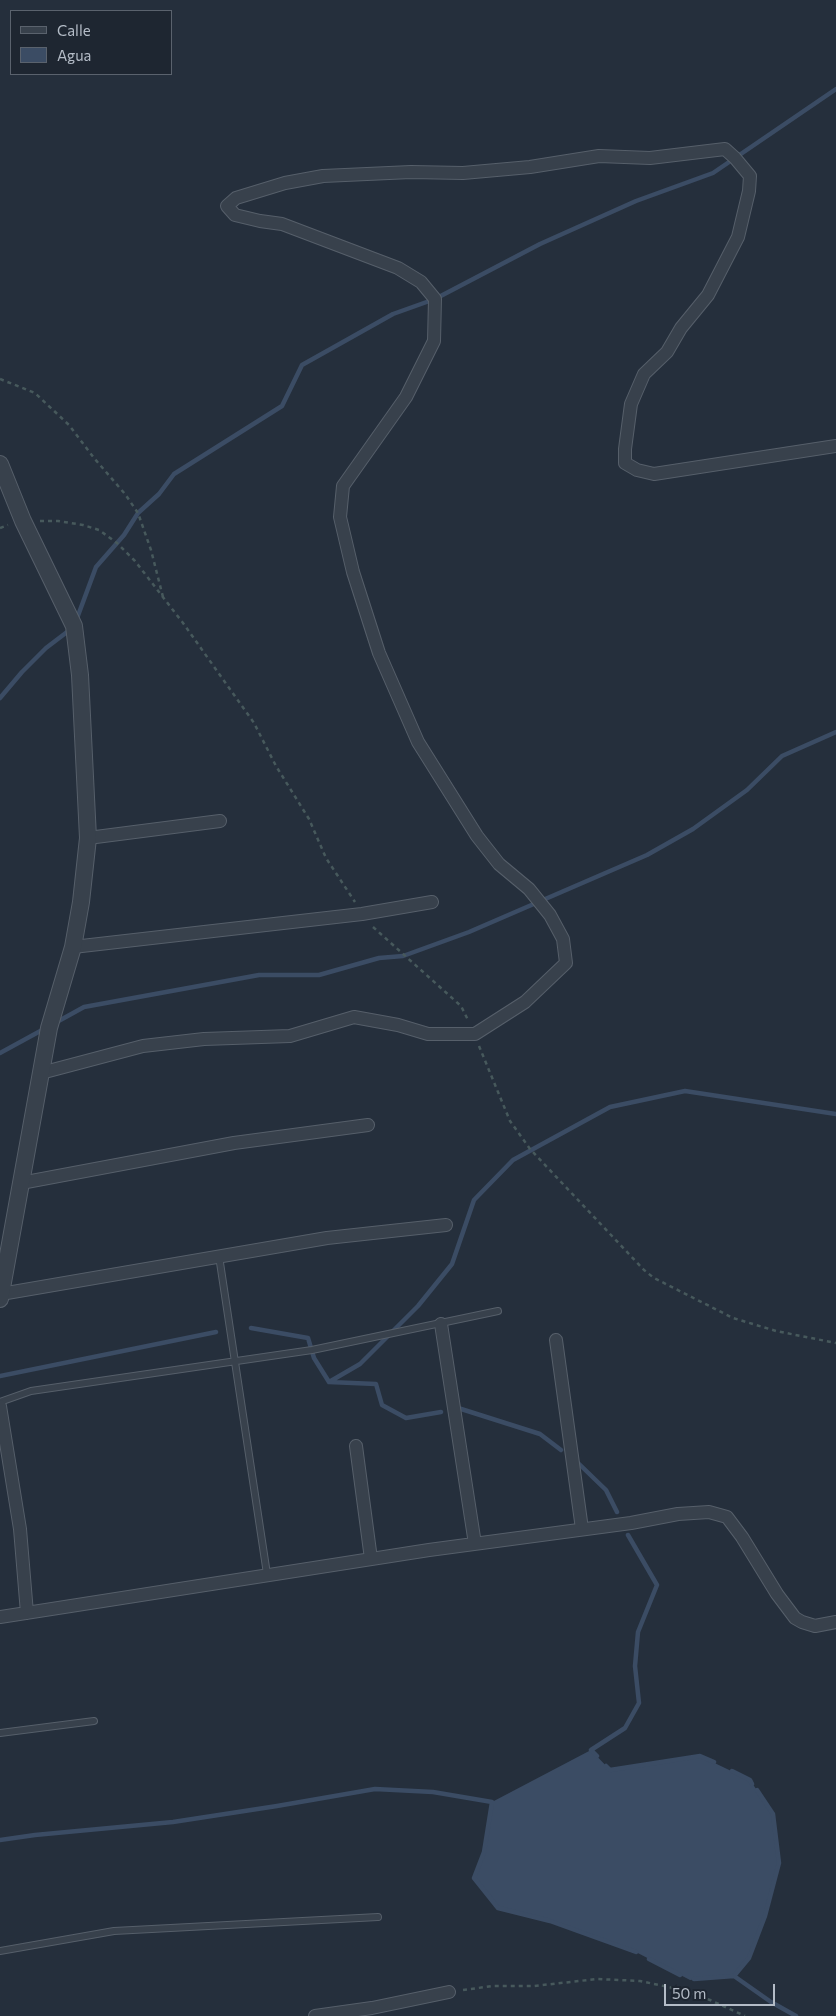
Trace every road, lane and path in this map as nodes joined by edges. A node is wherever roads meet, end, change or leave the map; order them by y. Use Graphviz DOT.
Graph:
graph roads {
  1 [pos="0,379"];
  2 [pos="836,446"];
  3 [pos="0,464"];
  4 [pos="23,521"];
  5 [pos="0,528"];
  6 [pos="163,599"];
  7 [pos="220,822"];
  8 [pos="88,838"];
  9 [pos="432,902"];
  10 [pos="362,914"];
  11 [pos="73,947"];
  12 [pos="475,1034"];
  13 [pos="42,1074"];
  14 [pos="368,1125"];
  15 [pos="21,1182"];
  16 [pos="446,1225"];
  17 [pos="219,1256"];
  18 [pos="0,1296"];
  19 [pos="498,1311"];
  20 [pos="441,1324"];
  21 [pos="556,1340"];
  22 [pos="836,1343"];
  23 [pos="235,1361"];
  24 [pos="0,1402"];
  25 [pos="0,1406"];
  26 [pos="356,1446"];
  27 [pos="582,1529"];
  28 [pos="475,1544"];
  29 [pos="371,1559"];
  30 [pos="268,1574"];
  31 [pos="27,1613"];
  32 [pos="0,1616"];
  33 [pos="836,1622"];
  34 [pos="94,1721"];
  35 [pos="0,1733"];
  36 [pos="378,1917"];
  37 [pos="0,1951"];
  38 [pos="449,1992"];
  39 [pos="315,2016"];
  40 [pos="744,2016"];
  1 -- 6 [label="path"];
  2 -- 12 [label="street"];
  3 -- 4 [label="street"];
  4 -- 5 [label="path"];
  4 -- 6 [label="path"];
  4 -- 8 [label="street"];
  6 -- 10 [label="path"];
  7 -- 8 [label="street"];
  8 -- 11 [label="street"];
  9 -- 10 [label="street"];
  10 -- 11 [label="street"];
  10 -- 12 [label="path"];
  11 -- 13 [label="street"];
  12 -- 13 [label="street"];
  12 -- 22 [label="path"];
  13 -- 15 [label="street"];
  14 -- 15 [label="street"];
  15 -- 18 [label="street"];
  16 -- 17 [label="street"];
  17 -- 18 [label="street"];
  17 -- 23 [label="lane"];
  19 -- 20 [label="lane"];
  20 -- 23 [label="lane"];
  20 -- 28 [label="street"];
  21 -- 27 [label="street"];
  23 -- 24 [label="lane"];
  23 -- 30 [label="lane"];
  25 -- 31 [label="street"];
  26 -- 29 [label="street"];
  27 -- 28 [label="street"];
  27 -- 33 [label="street"];
  28 -- 29 [label="street"];
  29 -- 30 [label="street"];
  30 -- 31 [label="street"];
  31 -- 32 [label="street"];
  34 -- 35 [label="lane"];
  36 -- 37 [label="lane"];
  38 -- 39 [label="street"];
  38 -- 40 [label="path"];
}
